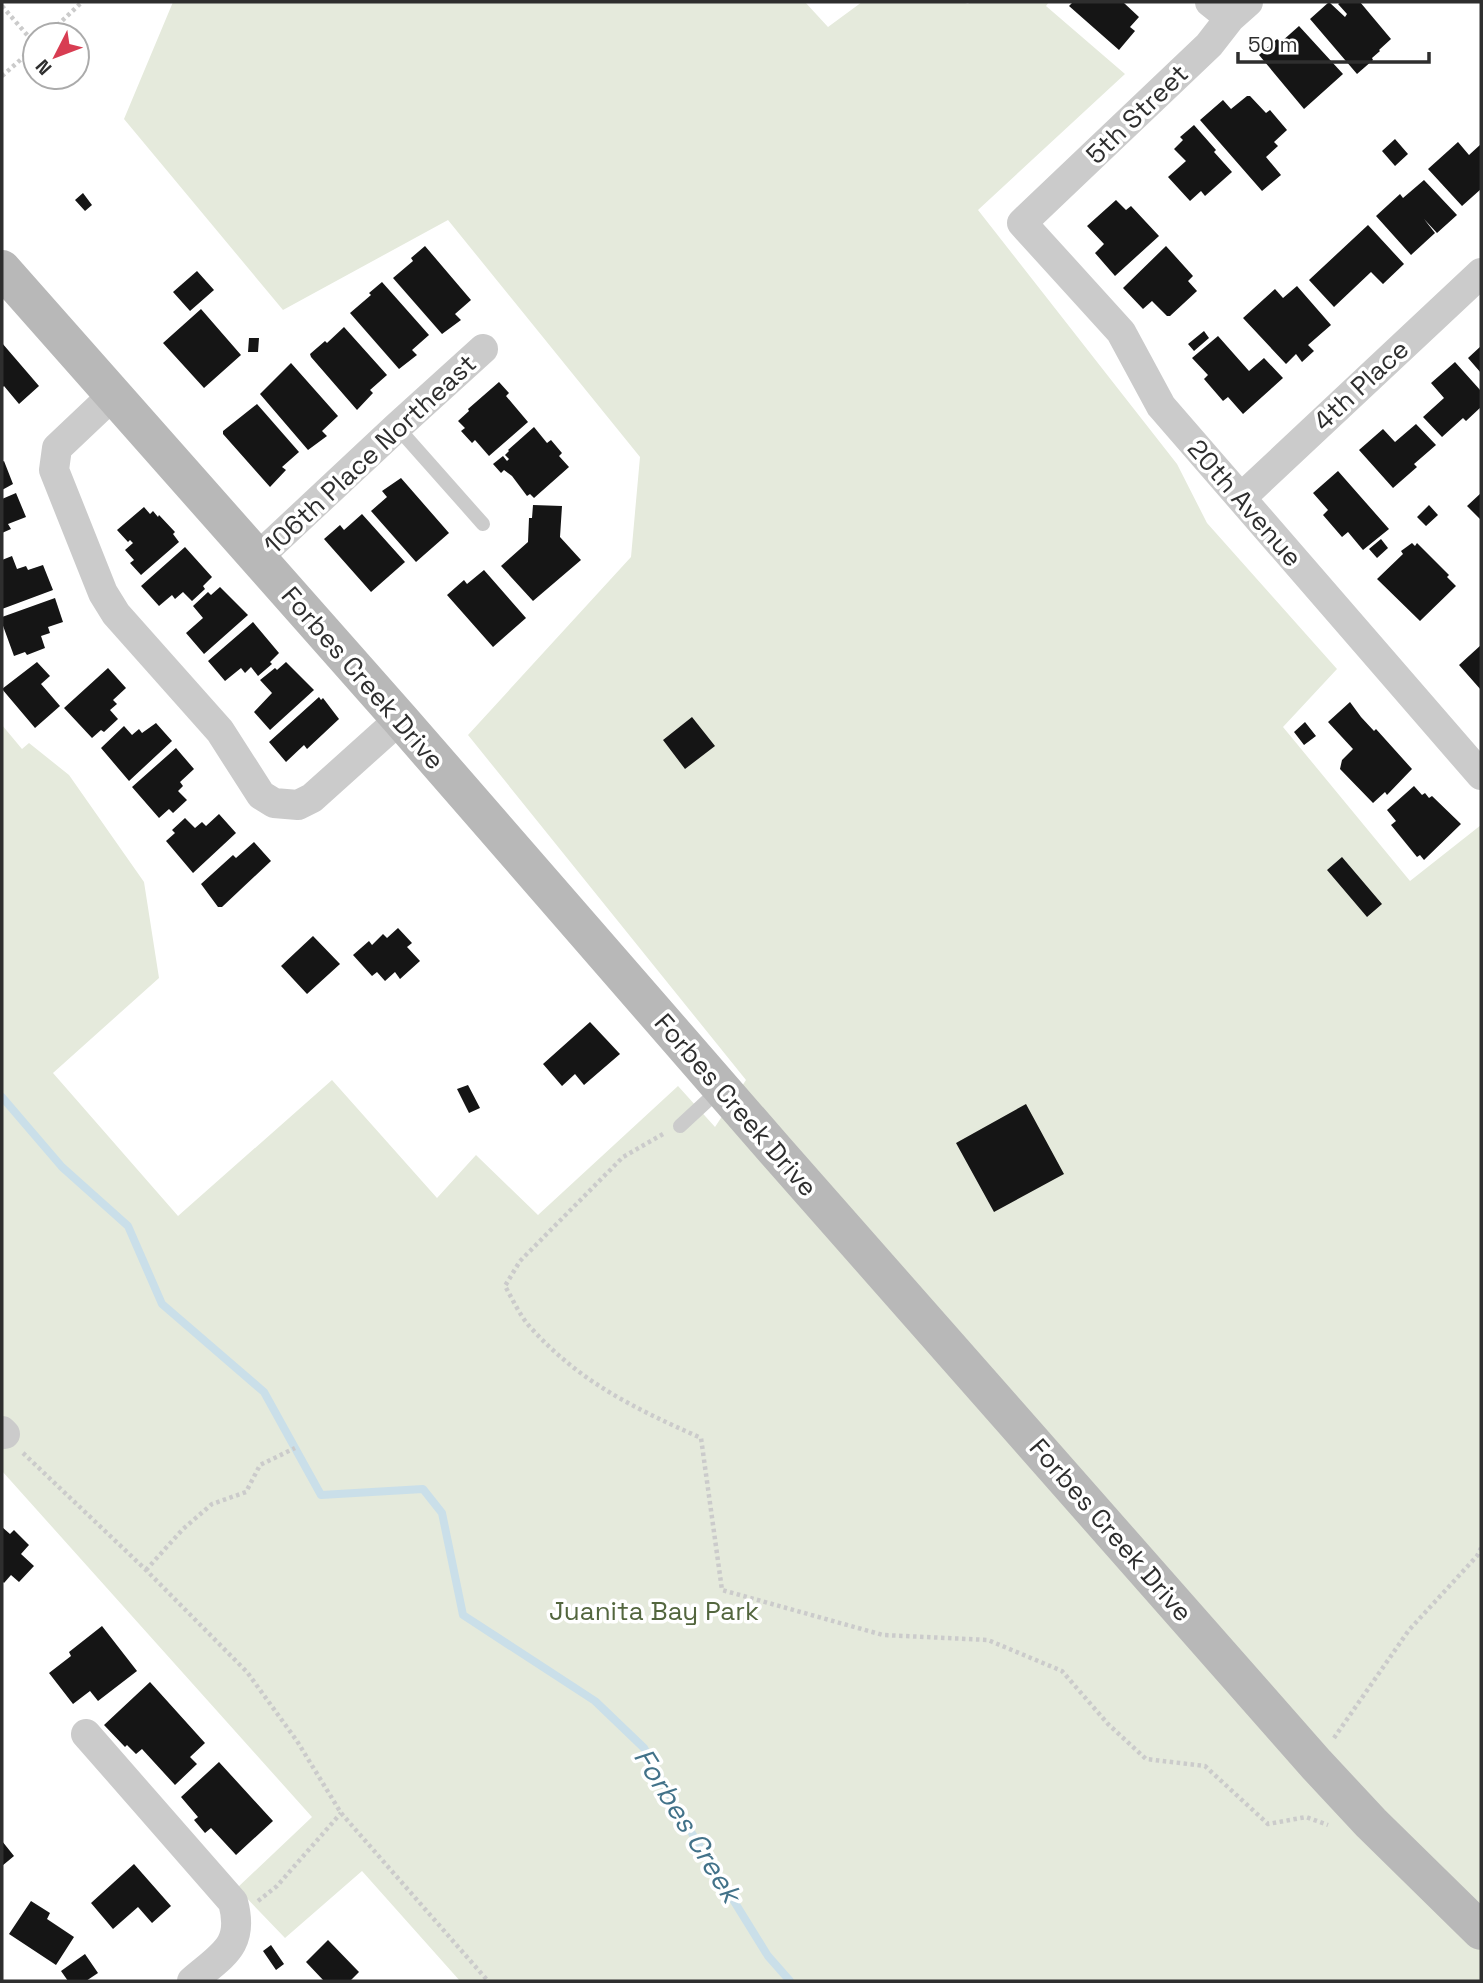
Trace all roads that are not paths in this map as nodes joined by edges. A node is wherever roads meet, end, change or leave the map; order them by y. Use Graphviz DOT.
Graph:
graph roads {
  1 [pos="1229,7"];
  2 [pos="1022,223"];
  3 [pos="2,269"];
  4 [pos="1481,273"];
  5 [pos="484,349"];
  6 [pos="113,395"];
  7 [pos="397,427"];
  8 [pos="1241,498"];
  9 [pos="483,524"];
  10 [pos="257,558"];
  11 [pos="400,719"];
  12 [pos="1481,775"];
  13 [pos="721,1089"];
  14 [pos="680,1126"];
  15 [pos="86,1734"];
  16 [pos="1481,1931"];
  17 [pos="192,1981"];
  1 -- 2 [label="street, 5th Street"];
  2 -- 8 [label="street, 20th Avenue"];
  3 -- 6 [label="street, Forbes Creek Drive"];
  4 -- 8 [label="street, 4th Place"];
  5 -- 7 [label="street, 106th Place Northeast"];
  6 -- 10 [label="street, Forbes Creek Drive"];
  6 -- 11 [label="street"];
  7 -- 9 [label="lane"];
  7 -- 10 [label="street, 106th Place Northeast"];
  8 -- 12 [label="street, 20th Avenue"];
  10 -- 11 [label="street, Forbes Creek Drive"];
  11 -- 13 [label="street, Forbes Creek Drive"];
  13 -- 14 [label="lane"];
  13 -- 16 [label="street, Forbes Creek Drive"];
  15 -- 17 [label="street"];
}
